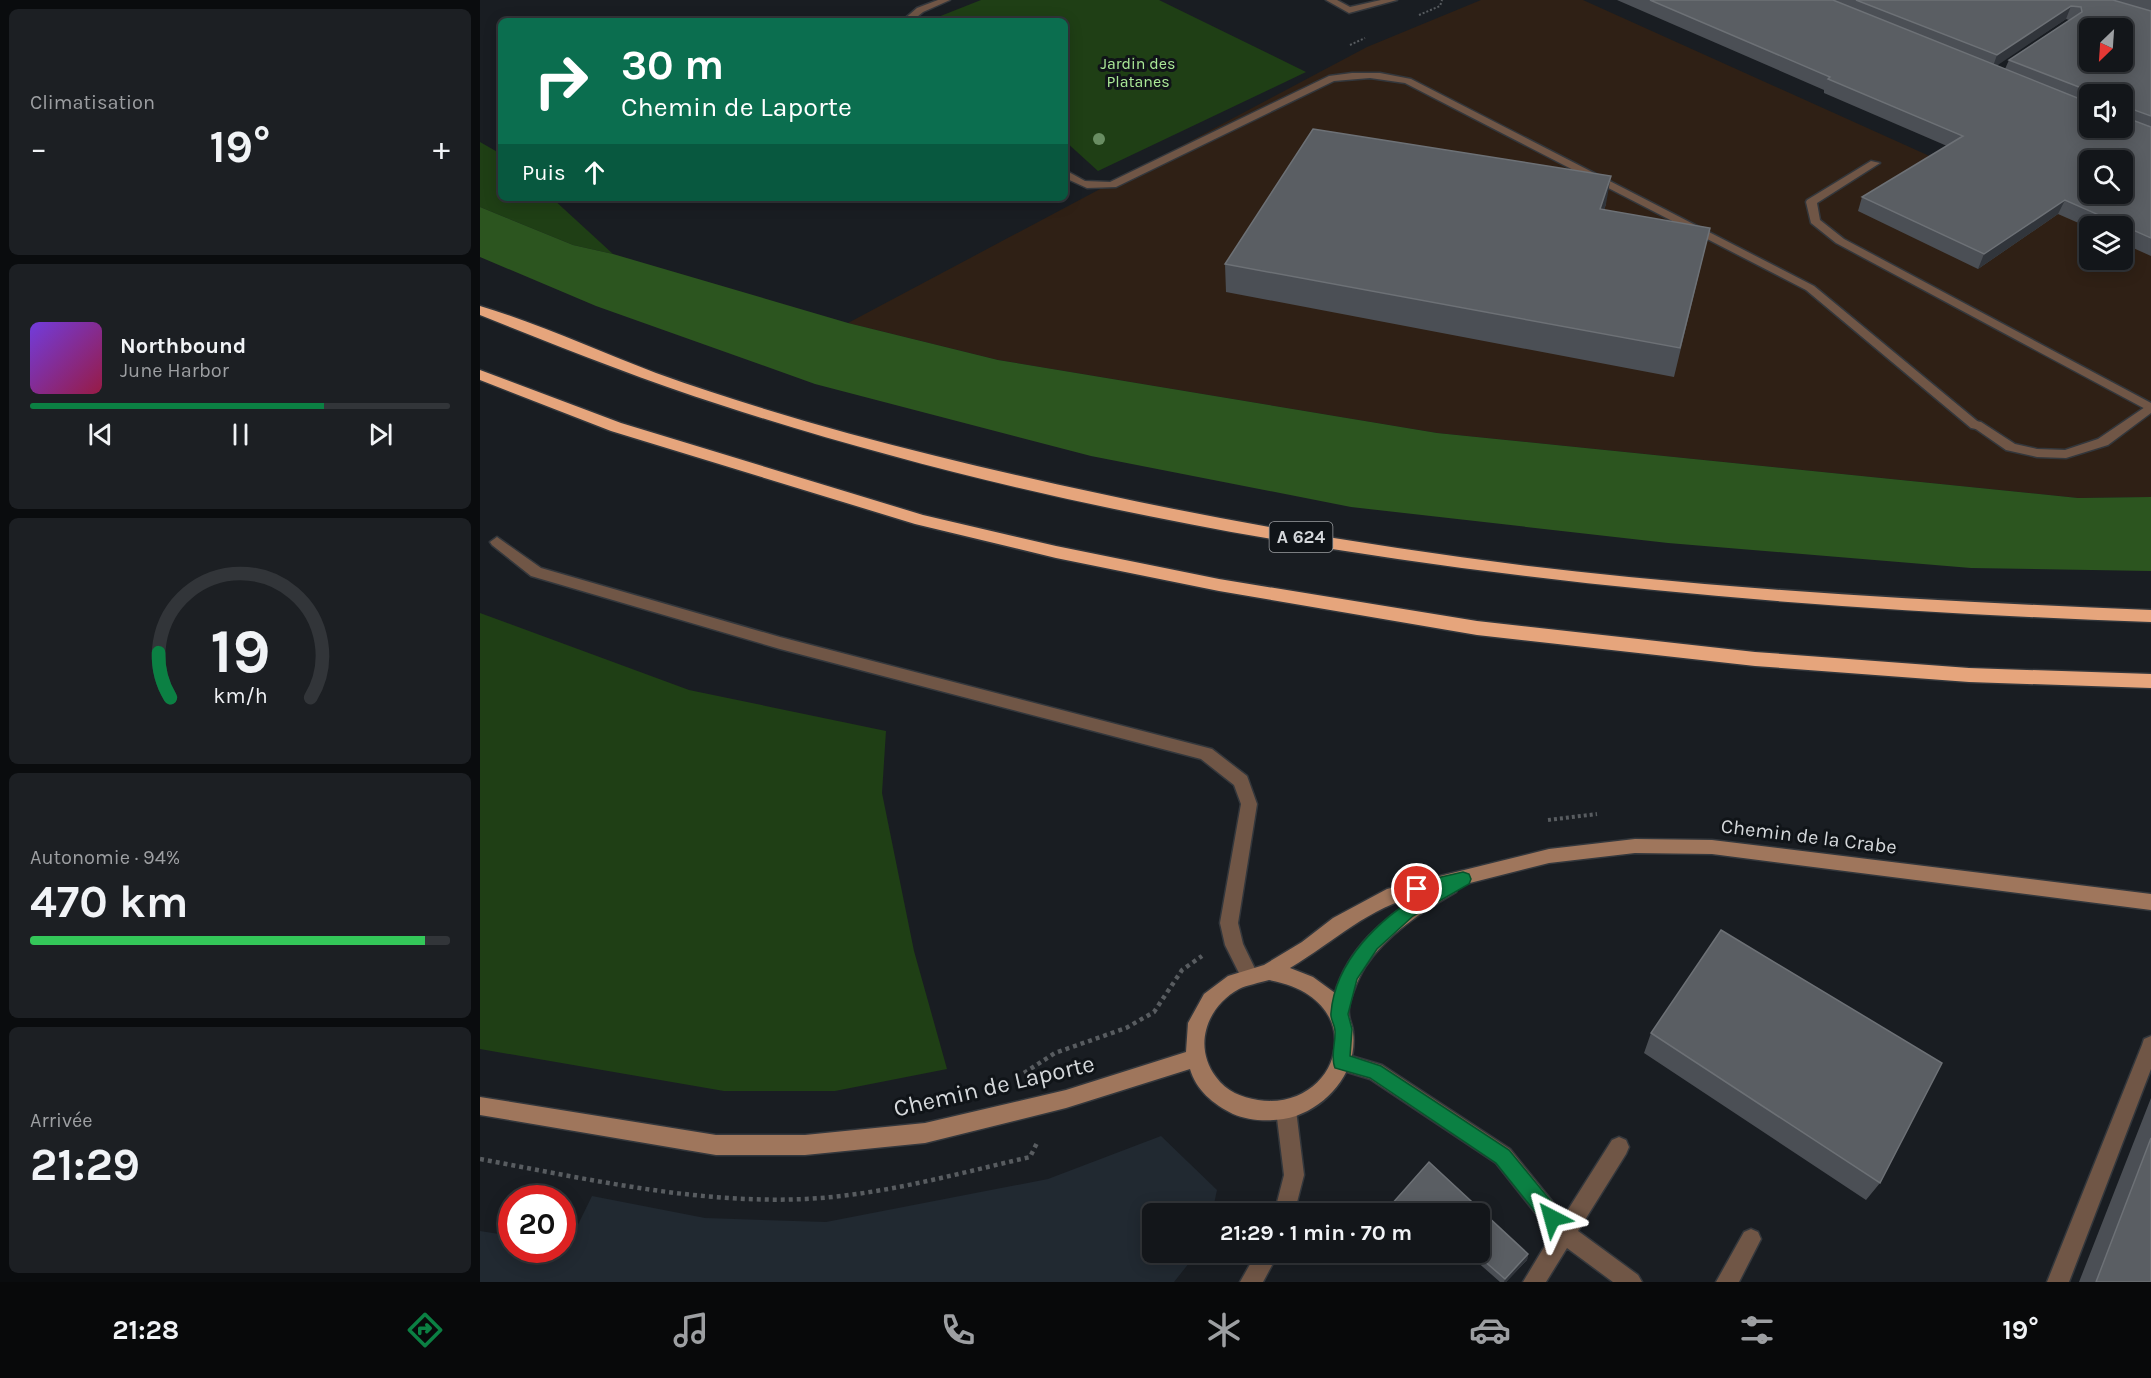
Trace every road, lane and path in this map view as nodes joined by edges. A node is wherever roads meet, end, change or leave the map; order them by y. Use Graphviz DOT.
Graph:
graph roads {
  1 [pos="946,0"];
  2 [pos="1330,0"];
  3 [pos="1393,0"];
  4 [pos="911,18"];
  5 [pos="1875,163"];
  6 [pos="1068,176"];
  7 [pos="480,310"];
  8 [pos="480,375"];
  9 [pos="2151,407"];
  10 [pos="497,542"];
  11 [pos="2151,616"];
  12 [pos="2151,681"];
  13 [pos="1463,879"];
  14 [pos="2151,902"];
  15 [pos="1204,954"];
  16 [pos="1269,972"];
  17 [pos="1249,975"];
  18 [pos="1339,1014"];
  19 [pos="2151,1045"];
  20 [pos="1195,1058"];
  21 [pos="1341,1062"];
  22 [pos="1024,1071"];
  23 [pos="480,1106"];
  24 [pos="1286,1110"];
  25 [pos="1619,1147"];
  26 [pos="1287,1203"];
  27 [pos="1564,1233"];
  28 [pos="1751,1239"];
  29 [pos="1262,1263"];
  30 [pos="1251,1282"];
  31 [pos="1534,1282"];
  32 [pos="1631,1282"];
  33 [pos="1727,1282"];
  34 [pos="2058,1282"];
  1 -- 4 [label="street"];
  2 -- 3 [label="street"];
  5 -- 9 [label="street"];
  6 -- 9 [label="street"];
  7 -- 11 [label="highway, A 624"];
  8 -- 12 [label="highway"];
  10 -- 17 [label="street"];
  13 -- 14 [label="street, Chemin de la Crabe"];
  13 -- 16 [label="street, Chemin de la Crabe"];
  13 -- 18 [label="street, Chemin de la Crabe"];
  15 -- 22 [label="path"];
  16 -- 17 [label="street"];
  16 -- 18 [label="street"];
  17 -- 20 [label="street"];
  18 -- 21 [label="street"];
  19 -- 34 [label="street"];
  20 -- 23 [label="street, Chemin de Laporte"];
  20 -- 24 [label="street"];
  21 -- 24 [label="street"];
  21 -- 27 [label="street"];
  24 -- 26 [label="street"];
  25 -- 27 [label="street"];
  27 -- 31 [label="street"];
  27 -- 32 [label="street"];
  28 -- 33 [label="street"];
  29 -- 30 [label="street"];
}
